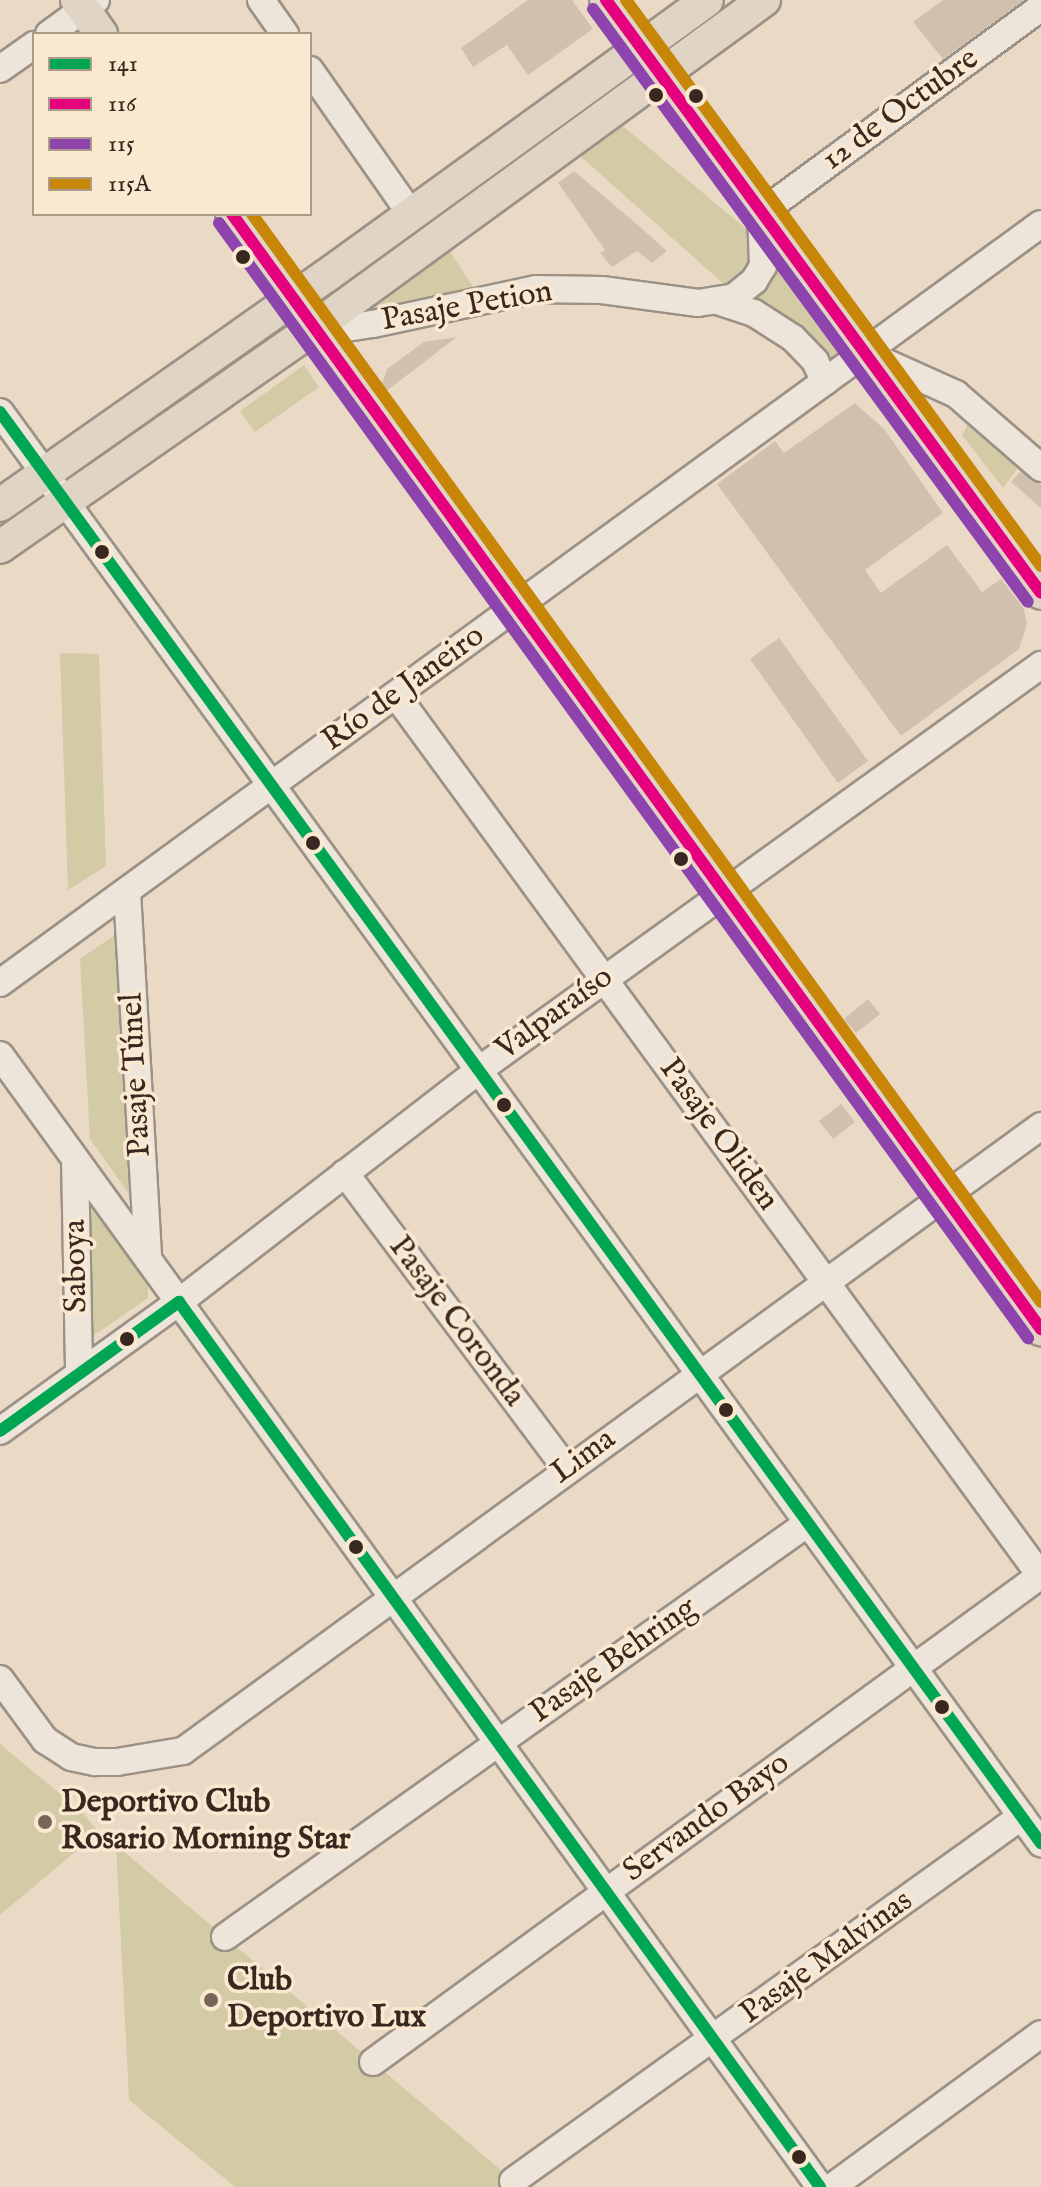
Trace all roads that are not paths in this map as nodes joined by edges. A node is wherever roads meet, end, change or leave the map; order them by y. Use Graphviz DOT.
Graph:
graph roads {
  1 [pos="261,0"];
  2 [pos="606,0"];
  3 [pos="707,0"];
  4 [pos="764,0"];
  5 [pos="1041,7"];
  6 [pos="89,11"];
  7 [pos="52,32"];
  8 [pos="284,32"];
  9 [pos="32,46"];
  10 [pos="641,47"];
  11 [pos="0,69"];
  12 [pos="312,73"];
  13 [pos="662,76"];
  14 [pos="761,213"];
  15 [pos="411,214"];
  16 [pos="233,216"];
  17 [pos="1041,224"];
  18 [pos="293,299"];
  19 [pos="717,301"];
  20 [pos="314,328"];
  21 [pos="865,353"];
  22 [pos="825,382"];
  23 [pos="0,412"];
  24 [pos="1038,459"];
  25 [pos="44,473"];
  26 [pos="66,503"];
  27 [pos="0,505"];
  28 [pos="0,547"];
  29 [pos="1041,593"];
  30 [pos="516,607"];
  31 [pos="1041,665"];
  32 [pos="396,695"];
  33 [pos="271,785"];
  34 [pos="127,891"];
  35 [pos="723,892"];
  36 [pos="604,979"];
  37 [pos="0,983"];
  38 [pos="0,1055"];
  39 [pos="479,1070"];
  40 [pos="1041,1126"];
  41 [pos="75,1159"];
  42 [pos="345,1173"];
  43 [pos="944,1196"];
  44 [pos="148,1259"];
  45 [pos="826,1282"];
  46 [pos="179,1302"];
  47 [pos="1041,1329"];
  48 [pos="79,1374"];
  49 [pos="699,1374"];
  50 [pos="0,1431"];
  51 [pos="567,1470"];
  52 [pos="808,1523"];
  53 [pos="1041,1575"];
  54 [pos="392,1597"];
  55 [pos="914,1668"];
  56 [pos="0,1679"];
  57 [pos="498,1743"];
  58 [pos="1022,1816"];
  59 [pos="1041,1843"];
  60 [pos="606,1892"];
  61 [pos="225,1937"];
  62 [pos="1041,2034"];
  63 [pos="713,2040"];
  64 [pos="373,2062"];
  65 [pos="513,2181"];
  66 [pos="820,2187"];
  67 [pos="832,2187"];
  1 -- 8 [label="street"];
  2 -- 10 [label="main road"];
  3 -- 10 [label="main road"];
  4 -- 13 [label="main road"];
  5 -- 14 [label="street, 12 de Octubre"];
  6 -- 7 [label="street"];
  9 -- 11 [label="street"];
  10 -- 13 [label="main road"];
  10 -- 15 [label="main road"];
  12 -- 15 [label="street"];
  13 -- 14 [label="main road"];
  13 -- 20 [label="main road"];
  14 -- 19 [label="street"];
  14 -- 21 [label="main road"];
  15 -- 18 [label="main road"];
  16 -- 18 [label="main road"];
  17 -- 21 [label="street, Río de Janeiro"];
  18 -- 20 [label="main road"];
  18 -- 25 [label="main road"];
  19 -- 20 [label="street, Pasaje Petion"];
  19 -- 22 [label="street, Pasaje Petion"];
  20 -- 26 [label="main road"];
  20 -- 30 [label="main road"];
  21 -- 22 [label="street, Río de Janeiro"];
  21 -- 24 [label="street"];
  21 -- 29 [label="main road"];
  22 -- 30 [label="street, Río de Janeiro"];
  23 -- 25 [label="street"];
  25 -- 26 [label="street"];
  25 -- 27 [label="main road"];
  26 -- 28 [label="main road"];
  26 -- 33 [label="street"];
  30 -- 32 [label="street, Río de Janeiro"];
  30 -- 35 [label="main road"];
  31 -- 35 [label="street, Valparaíso"];
  32 -- 33 [label="street, Río de Janeiro"];
  32 -- 36 [label="street, Pasaje Oliden"];
  33 -- 34 [label="street, Río de Janeiro"];
  33 -- 39 [label="street"];
  34 -- 37 [label="street, Río de Janeiro"];
  34 -- 44 [label="street, Pasaje Túnel"];
  35 -- 36 [label="street, Valparaíso"];
  35 -- 43 [label="main road"];
  36 -- 39 [label="street, Valparaíso"];
  36 -- 45 [label="street, Pasaje Oliden"];
  38 -- 41 [label="street"];
  39 -- 42 [label="street, Valparaíso"];
  39 -- 49 [label="street"];
  40 -- 43 [label="street, Lima"];
  41 -- 44 [label="street"];
  41 -- 48 [label="street, Saboya"];
  42 -- 46 [label="street, Valparaíso"];
  42 -- 51 [label="street, Pasaje Coronda"];
  43 -- 45 [label="street, Lima"];
  43 -- 47 [label="main road"];
  44 -- 46 [label="street"];
  45 -- 49 [label="street, Lima"];
  45 -- 53 [label="street, Pasaje Oliden"];
  46 -- 48 [label="street, Valparaíso"];
  46 -- 54 [label="street"];
  48 -- 50 [label="street, Valparaíso"];
  49 -- 51 [label="street, Lima"];
  49 -- 52 [label="street"];
  51 -- 54 [label="street, Lima"];
  52 -- 55 [label="street"];
  52 -- 57 [label="street, Pasaje Behring"];
  53 -- 55 [label="street, Servando Bayo"];
  54 -- 56 [label="street, Lima"];
  54 -- 57 [label="street"];
  55 -- 58 [label="street"];
  55 -- 60 [label="street, Servando Bayo"];
  57 -- 60 [label="street"];
  57 -- 61 [label="street, Pasaje Behring"];
  58 -- 59 [label="street"];
  58 -- 63 [label="street, Pasaje Malvinas"];
  60 -- 63 [label="street"];
  60 -- 64 [label="street, Servando Bayo"];
  62 -- 67 [label="street"];
  63 -- 65 [label="street, Pasaje Malvinas"];
  63 -- 66 [label="street"];
}
